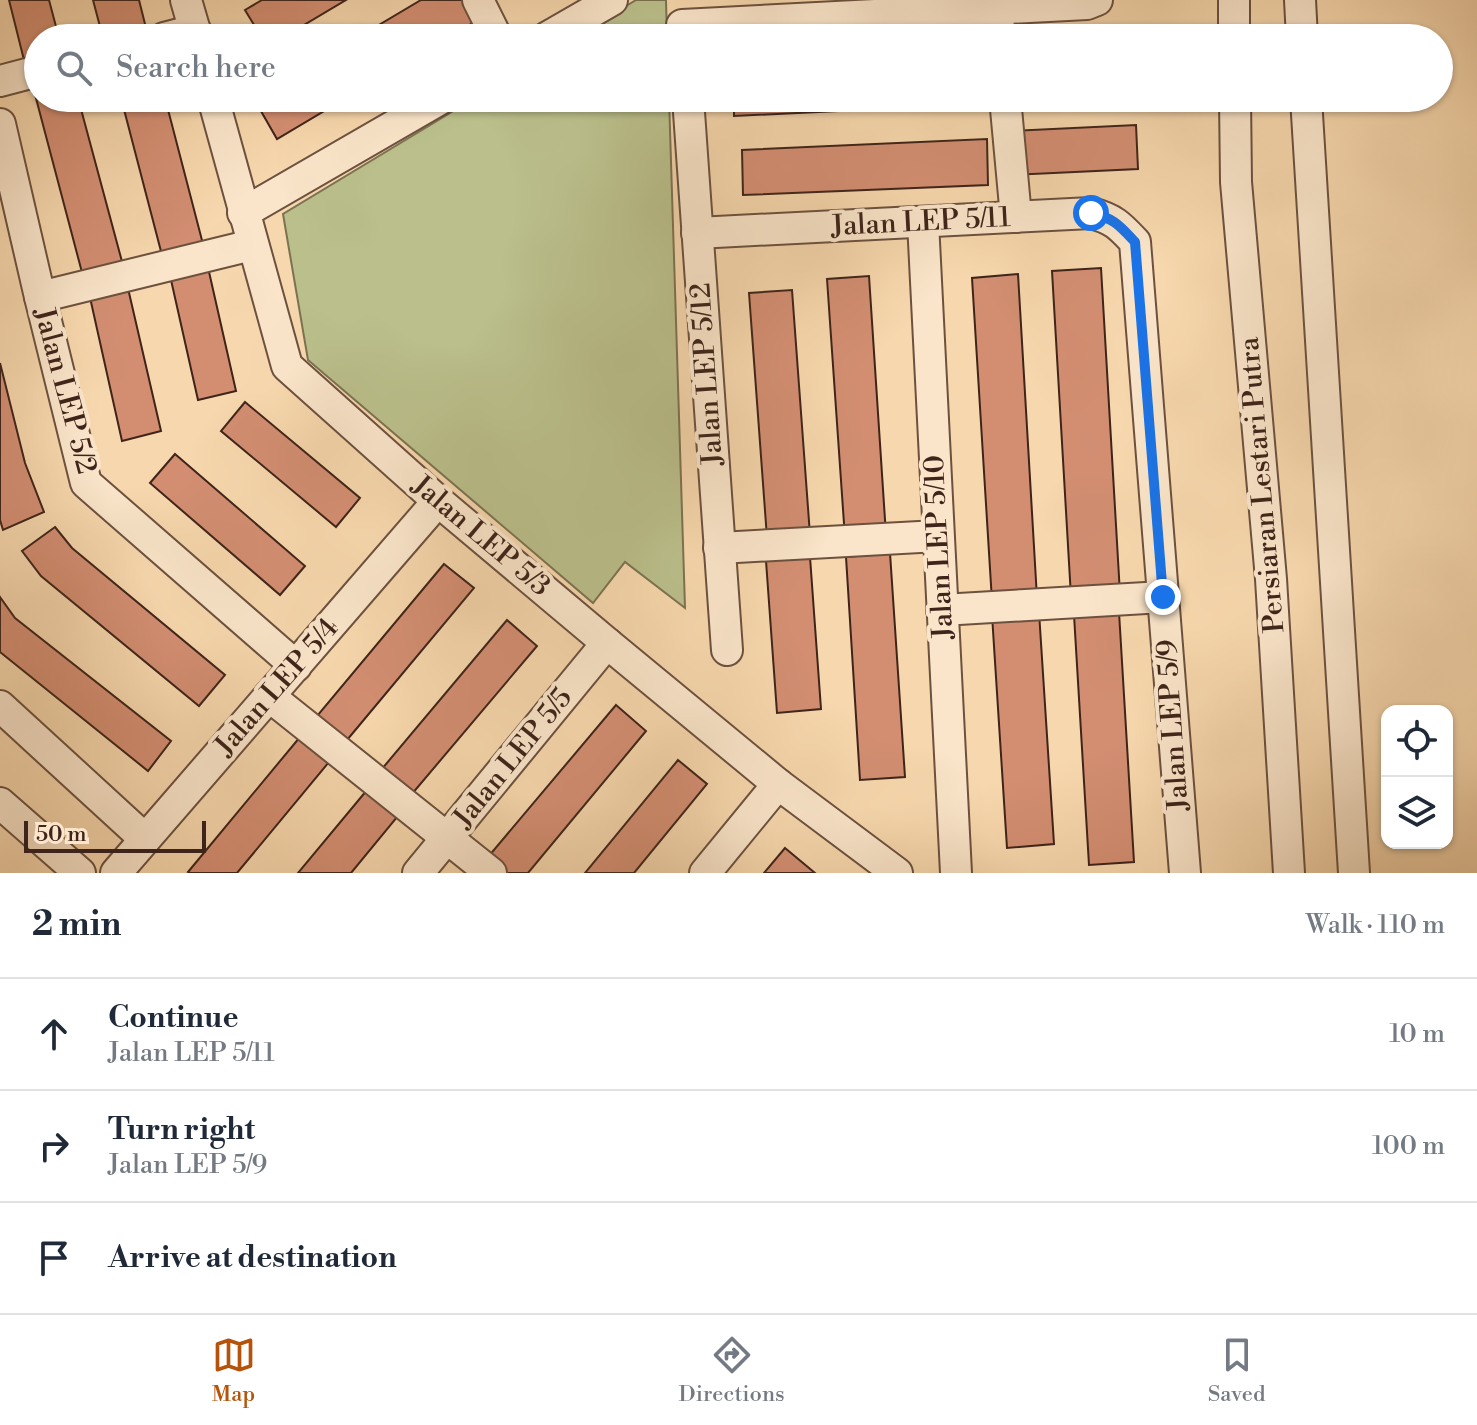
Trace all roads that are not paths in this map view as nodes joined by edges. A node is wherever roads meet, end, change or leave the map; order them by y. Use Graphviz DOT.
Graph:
graph roads {
  1 [pos="186,0"];
  2 [pos="478,0"];
  3 [pos="612,0"];
  4 [pos="1234,0"];
  5 [pos="1300,0"];
  6 [pos="1092,2"];
  7 [pos="910,6"];
  8 [pos="682,21"];
  9 [pos="999,23"];
  10 [pos="193,24"];
  11 [pos="490,24"];
  12 [pos="570,24"];
  13 [pos="1234,24"];
  14 [pos="1301,24"];
  15 [pos="24,75"];
  16 [pos="0,81"];
  17 [pos="217,112"];
  18 [pos="418,112"];
  19 [pos="689,112"];
  20 [pos="1006,112"];
  21 [pos="1235,112"];
  22 [pos="1307,112"];
  23 [pos="0,124"];
  24 [pos="243,213"];
  25 [pos="1016,217"];
  26 [pos="923,222"];
  27 [pos="11,226"];
  28 [pos="697,233"];
  29 [pos="1135,242"];
  30 [pos="252,245"];
  31 [pos="40,297"];
  32 [pos="438,501"];
  33 [pos="938,536"];
  34 [pos="719,548"];
  35 [pos="1163,597"];
  36 [pos="942,610"];
  37 [pos="607,643"];
  38 [pos="727,650"];
  39 [pos="296,666"];
  40 [pos="269,696"];
  41 [pos="0,706"];
  42 [pos="778,784"];
  43 [pos="0,803"];
  44 [pos="447,838"];
  45 [pos="145,839"];
  46 [pos="80,873"];
  47 [pos="116,873"];
  48 [pos="418,873"];
  49 [pos="491,873"];
  50 [pos="705,873"];
  51 [pos="897,873"];
  52 [pos="956,873"];
  53 [pos="1185,873"];
  54 [pos="1289,873"];
  55 [pos="1354,873"];
  1 -- 10 [label="street"];
  2 -- 11 [label="street"];
  3 -- 12 [label="street"];
  4 -- 13 [label="street"];
  5 -- 14 [label="street"];
  6 -- 9 [label="street"];
  7 -- 8 [label="street"];
  7 -- 9 [label="street"];
  15 -- 16 [label="street"];
  17 -- 24 [label="street, Jalan LEP 5/3"];
  18 -- 24 [label="street"];
  19 -- 28 [label="street, Jalan LEP 5/12"];
  20 -- 25 [label="street"];
  21 -- 54 [label="street, Persiaran Lestari Putra"];
  22 -- 55 [label="street"];
  23 -- 27 [label="street, Jalan LEP 5/2"];
  24 -- 30 [label="street, Jalan LEP 5/3"];
  25 -- 26 [label="street, Jalan LEP 5/11"];
  25 -- 29 [label="street, Jalan LEP 5/11"];
  26 -- 28 [label="street, Jalan LEP 5/11"];
  26 -- 33 [label="street, Jalan LEP 5/10"];
  27 -- 31 [label="street, Jalan LEP 5/2"];
  28 -- 34 [label="street, Jalan LEP 5/12"];
  29 -- 35 [label="street, Jalan LEP 5/9"];
  30 -- 31 [label="street"];
  30 -- 32 [label="street, Jalan LEP 5/3"];
  31 -- 39 [label="street, Jalan LEP 5/2"];
  32 -- 37 [label="street, Jalan LEP 5/3"];
  32 -- 39 [label="street, Jalan LEP 5/4"];
  33 -- 34 [label="street"];
  33 -- 36 [label="street, Jalan LEP 5/10"];
  34 -- 38 [label="street, Jalan LEP 5/12"];
  35 -- 36 [label="street"];
  35 -- 53 [label="street, Jalan LEP 5/9"];
  36 -- 52 [label="street, Jalan LEP 5/10"];
  37 -- 42 [label="street, Jalan LEP 5/3"];
  37 -- 44 [label="street, Jalan LEP 5/5"];
  39 -- 40 [label="street, Jalan LEP 5/4"];
  40 -- 44 [label="street"];
  40 -- 45 [label="street, Jalan LEP 5/4"];
  41 -- 45 [label="street"];
  42 -- 50 [label="street"];
  42 -- 51 [label="street, Jalan LEP 5/3"];
  43 -- 46 [label="street"];
  44 -- 48 [label="street, Jalan LEP 5/5"];
  44 -- 49 [label="street"];
  45 -- 47 [label="street, Jalan LEP 5/4"];
}
